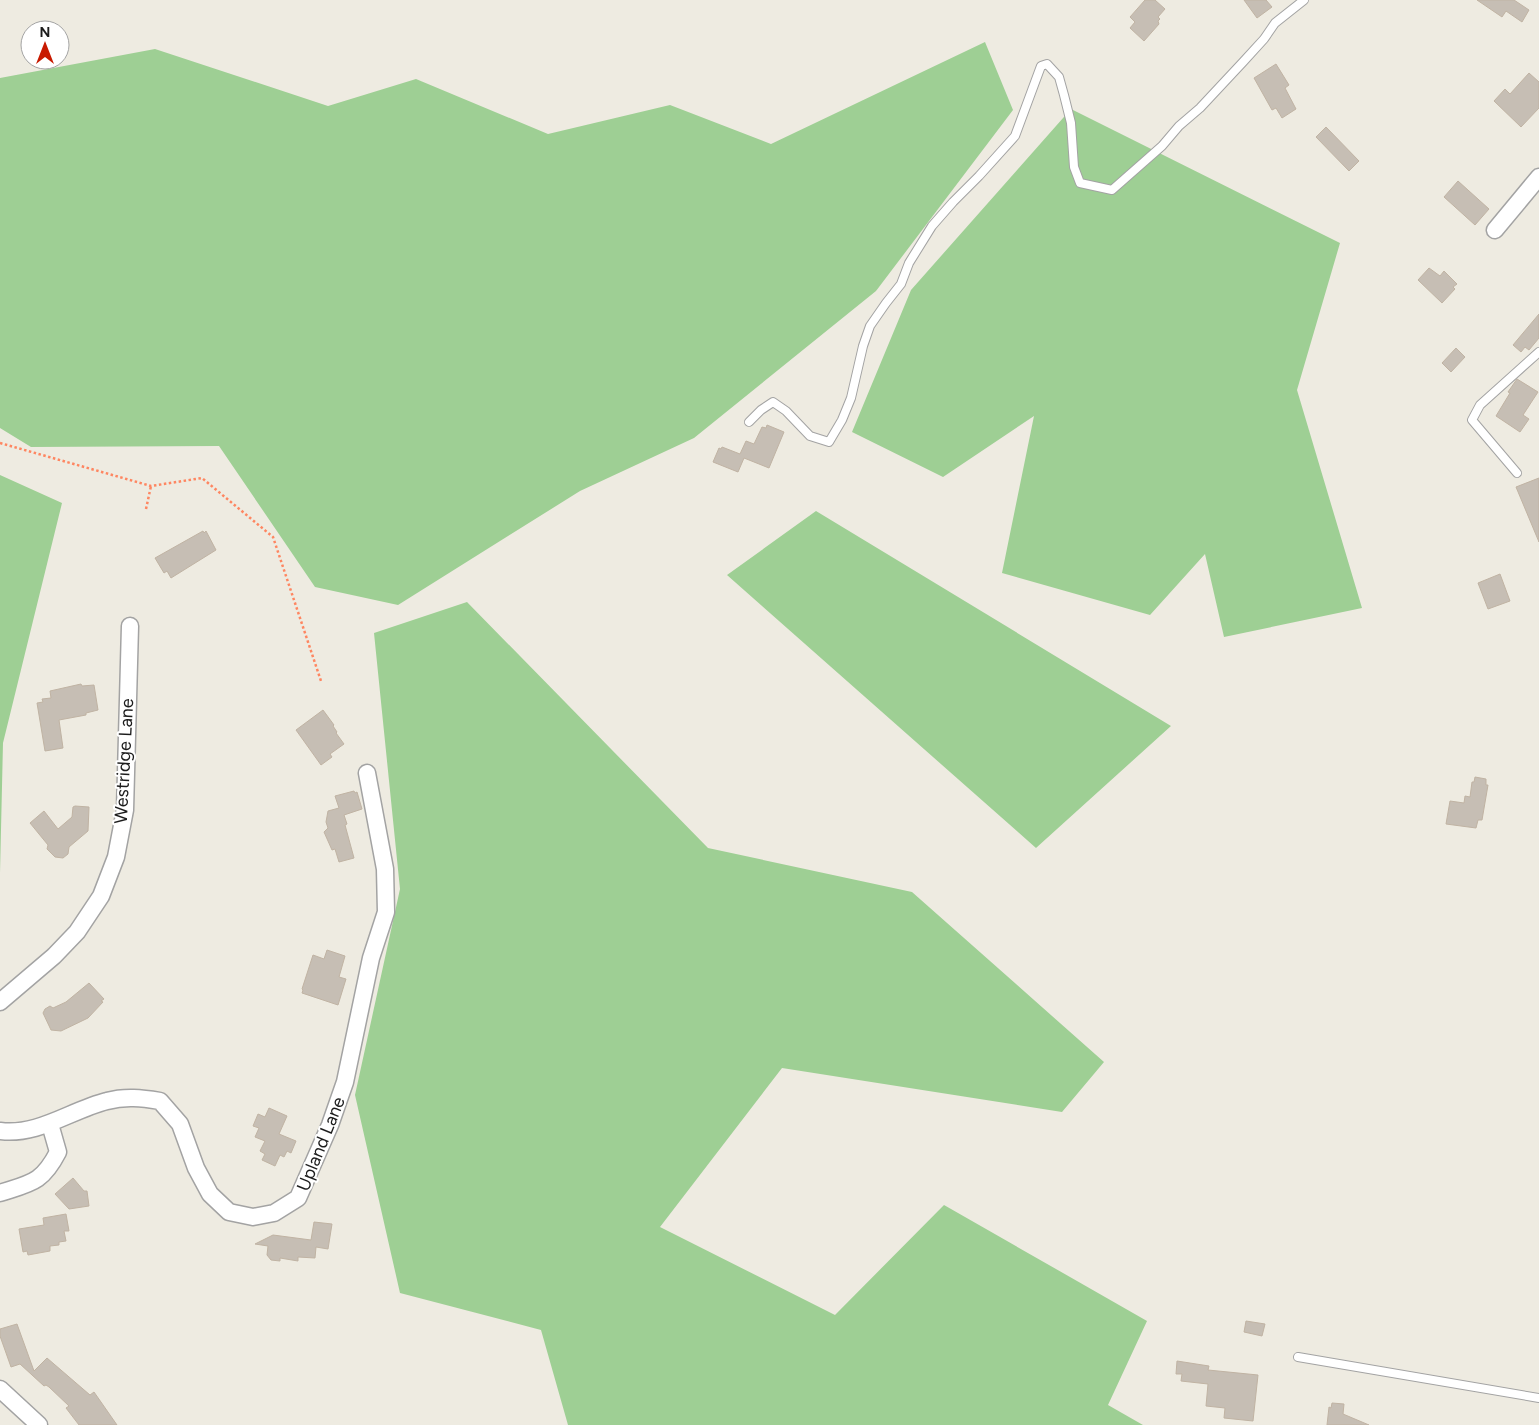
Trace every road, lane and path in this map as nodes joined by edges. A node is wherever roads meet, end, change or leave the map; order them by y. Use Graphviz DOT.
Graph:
graph roads {
  1 [pos="1304,0"];
  2 [pos="1539,177"];
  3 [pos="1495,230"];
  4 [pos="1539,352"];
  5 [pos="749,422"];
  6 [pos="0,443"];
  7 [pos="1517,473"];
  8 [pos="151,486"];
  9 [pos="146,509"];
  10 [pos="130,626"];
  11 [pos="321,681"];
  12 [pos="367,774"];
  13 [pos="0,1002"];
  14 [pos="50,1124"];
  15 [pos="0,1131"];
  16 [pos="0,1193"];
  17 [pos="1298,1357"];
  18 [pos="0,1389"];
  19 [pos="1539,1398"];
  20 [pos="40,1425"];
  1 -- 5 [label="lane"];
  2 -- 3 [label="street"];
  4 -- 7 [label="lane"];
  6 -- 8 [label="path"];
  8 -- 9 [label="path"];
  8 -- 11 [label="path"];
  10 -- 13 [label="street, Westridge Lane"];
  12 -- 14 [label="street, Upland Lane"];
  14 -- 15 [label="street"];
  14 -- 16 [label="street"];
  17 -- 19 [label="lane"];
  18 -- 20 [label="street"];
}
